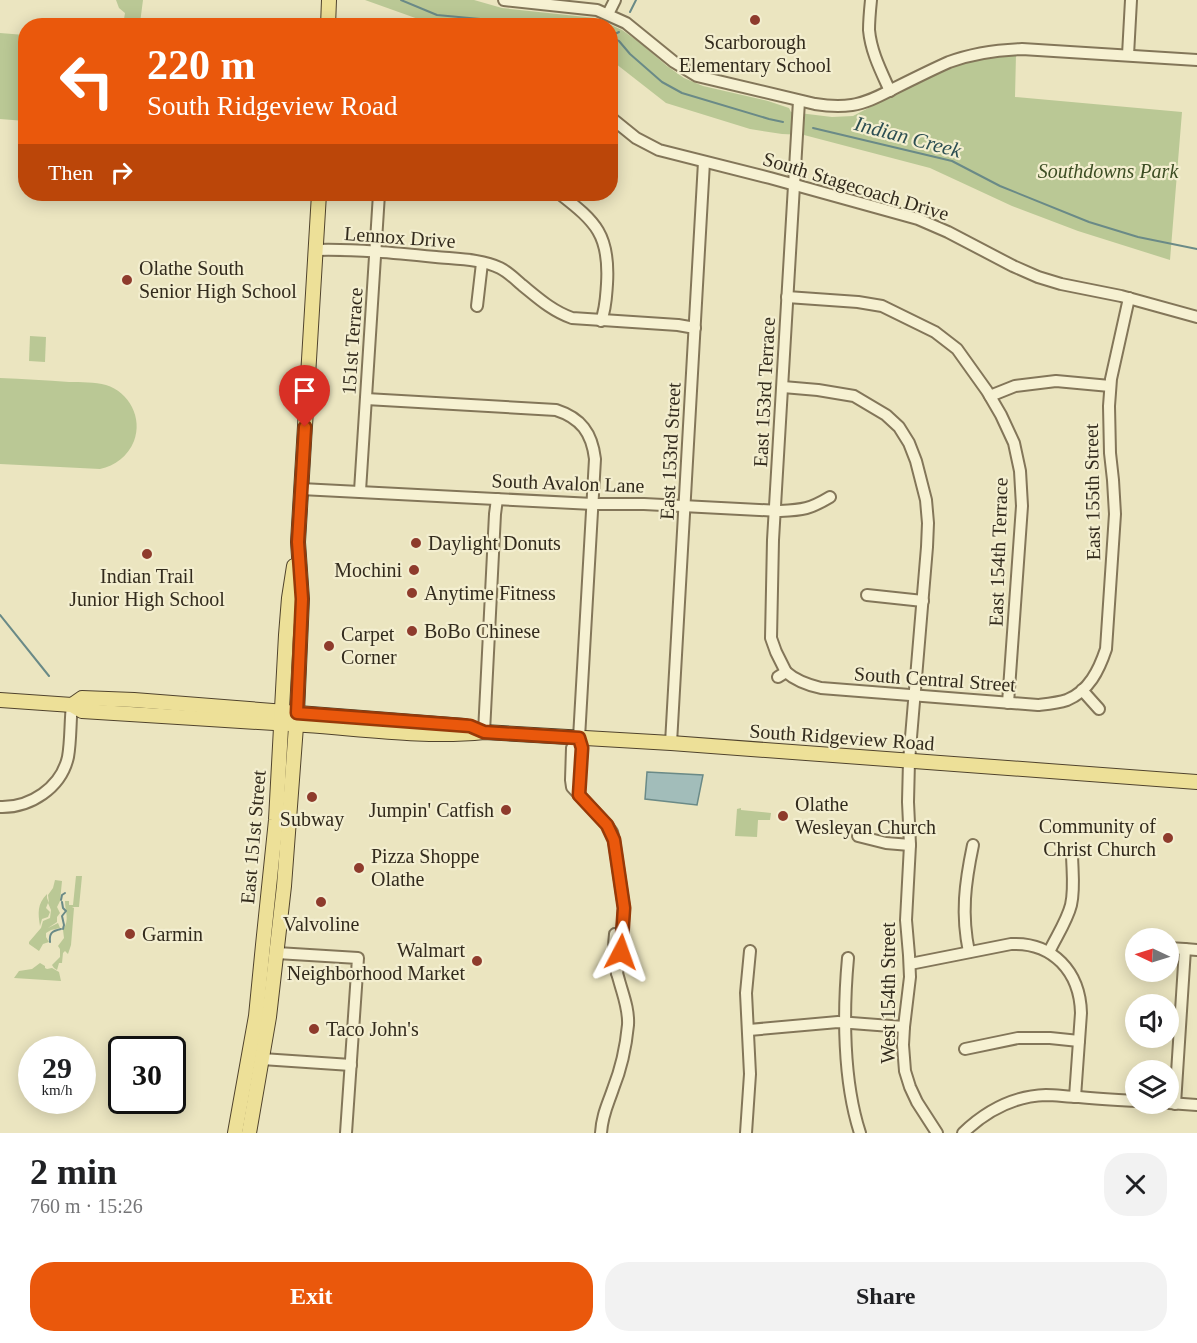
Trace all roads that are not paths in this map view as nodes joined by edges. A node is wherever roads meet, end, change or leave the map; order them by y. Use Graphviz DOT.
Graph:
graph roads {
  1 [pos="329,0"];
  2 [pos="504,0"];
  3 [pos="615,0"];
  4 [pos="871,0"];
  5 [pos="1131,0"];
  6 [pos="608,15"];
  7 [pos="328,18"];
  8 [pos="615,18"];
  9 [pos="618,19"];
  10 [pos="1128,56"];
  11 [pos="1197,60"];
  12 [pos="890,91"];
  13 [pos="799,101"];
  14 [pos="618,123"];
  15 [pos="704,162"];
  16 [pos="794,185"];
  17 [pos="319,201"];
  18 [pos="379,201"];
  19 [pos="568,201"];
  20 [pos="316,250"];
  21 [pos="375,252"];
  22 [pos="482,263"];
  23 [pos="787,297"];
  24 [pos="1129,298"];
  25 [pos="477,306"];
  26 [pos="1197,316"];
  27 [pos="601,321"];
  28 [pos="695,328"];
  29 [pos="1110,386"];
  30 [pos="783,387"];
  31 [pos="990,396"];
  32 [pos="366,399"];
  33 [pos="301,489"];
  34 [pos="360,491"];
  35 [pos="830,496"];
  36 [pos="497,499"];
  37 [pos="593,504"];
  38 [pos="685,507"];
  39 [pos="775,511"];
  40 [pos="298,542"];
  41 [pos="867,595"];
  42 [pos="923,601"];
  43 [pos="782,675"];
  44 [pos="1082,690"];
  45 [pos="915,696"];
  46 [pos="0,700"];
  47 [pos="1008,703"];
  48 [pos="72,705"];
  49 [pos="1099,709"];
  50 [pos="281,718"];
  51 [pos="296,719"];
  52 [pos="484,732"];
  53 [pos="579,738"];
  54 [pos="671,743"];
  55 [pos="909,761"];
  56 [pos="1197,782"];
  57 [pos="0,807"];
  58 [pos="858,836"];
  59 [pos="273,845"];
  60 [pos="910,845"];
  61 [pos="973,845"];
  62 [pos="1072,852"];
  63 [pos="1179,949"];
  64 [pos="1185,949"];
  65 [pos="1197,950"];
  66 [pos="750,951"];
  67 [pos="969,952"];
  68 [pos="1049,952"];
  69 [pos="277,953"];
  70 [pos="262,958"];
  71 [pos="848,958"];
  72 [pos="910,964"];
  73 [pos="846,1022"];
  74 [pos="904,1027"];
  75 [pos="749,1030"];
  76 [pos="1079,1041"];
  77 [pos="965,1049"];
  78 [pos="263,1056"];
  79 [pos="1176,1060"];
  80 [pos="351,1065"];
  81 [pos="1075,1097"];
  82 [pos="1125,1100"];
  83 [pos="1179,1104"];
  84 [pos="1197,1105"];
  85 [pos="235,1133"];
  86 [pos="249,1133"];
  87 [pos="346,1133"];
  88 [pos="601,1133"];
  89 [pos="746,1133"];
  90 [pos="860,1133"];
  91 [pos="937,1133"];
  92 [pos="963,1133"];
  1 -- 7 [label="main road"];
  2 -- 6 [label="street"];
  3 -- 6 [label="street"];
  4 -- 12 [label="street"];
  5 -- 10 [label="street"];
  6 -- 8 [label="street"];
  9 -- 13 [label="street"];
  10 -- 11 [label="street"];
  10 -- 12 [label="street"];
  12 -- 13 [label="street"];
  13 -- 16 [label="street, East 153rd Terrace"];
  14 -- 15 [label="street, South Stagecoach Drive"];
  15 -- 16 [label="street, South Stagecoach Drive"];
  15 -- 28 [label="street, East 153rd Street"];
  16 -- 23 [label="street, East 153rd Terrace"];
  16 -- 24 [label="street, South Stagecoach Drive"];
  17 -- 20 [label="main road, East 151st Street"];
  18 -- 21 [label="street, 151st Terrace"];
  19 -- 27 [label="street"];
  20 -- 21 [label="street, Lennox Drive"];
  20 -- 33 [label="main road, East 151st Street"];
  21 -- 22 [label="street, Lennox Drive"];
  21 -- 32 [label="street, 151st Terrace"];
  22 -- 25 [label="street, Lennox Drive"];
  22 -- 27 [label="street, Lennox Drive"];
  23 -- 30 [label="street, East 153rd Terrace"];
  23 -- 31 [label="street, East 154th Terrace"];
  24 -- 26 [label="street, South Stagecoach Drive"];
  24 -- 29 [label="street, East 155th Street"];
  27 -- 28 [label="street, Lennox Drive"];
  28 -- 38 [label="street, East 153rd Street"];
  29 -- 31 [label="street"];
  29 -- 44 [label="street, East 155th Street"];
  30 -- 39 [label="street, East 153rd Terrace"];
  30 -- 42 [label="street, West 154th Street"];
  31 -- 47 [label="street, East 154th Terrace"];
  32 -- 34 [label="street, 151st Terrace"];
  32 -- 37 [label="street"];
  33 -- 34 [label="street, South Avalon Lane"];
  33 -- 40 [label="main road, East 151st Street"];
  34 -- 36 [label="street, South Avalon Lane"];
  35 -- 39 [label="street, South Avalon Lane"];
  36 -- 37 [label="street, South Avalon Lane"];
  36 -- 52 [label="street"];
  37 -- 38 [label="street, South Avalon Lane"];
  37 -- 53 [label="street"];
  38 -- 39 [label="street, South Avalon Lane"];
  38 -- 54 [label="street, East 153rd Street"];
  39 -- 43 [label="street, East 153rd Terrace"];
  40 -- 50 [label="main road, East 151st Street"];
  40 -- 51 [label="main road, East 151st Street"];
  41 -- 42 [label="street"];
  42 -- 45 [label="street, West 154th Street"];
  43 -- 45 [label="street, South Central Street"];
  44 -- 47 [label="street, South Central Street"];
  44 -- 49 [label="street"];
  45 -- 47 [label="street, South Central Street"];
  45 -- 55 [label="street, West 154th Street"];
  46 -- 48 [label="main road, South Ridgeview Road"];
  48 -- 50 [label="main road, South Ridgeview Road"];
  48 -- 57 [label="street"];
  50 -- 51 [label="main road, South Ridgeview Road"];
  50 -- 59 [label="main road, East 151st Street"];
  51 -- 52 [label="main road, South Ridgeview Road"];
  51 -- 69 [label="main road, East 151st Street"];
  52 -- 53 [label="main road, South Ridgeview Road"];
  53 -- 54 [label="main road, South Ridgeview Road"];
  53 -- 88 [label="street"];
  54 -- 55 [label="main road, South Ridgeview Road"];
  55 -- 56 [label="main road, South Ridgeview Road"];
  55 -- 60 [label="street, West 154th Street"];
  58 -- 60 [label="street"];
  59 -- 69 [label="main road"];
  59 -- 70 [label="main road, East 151st Street"];
  60 -- 72 [label="street, West 154th Street"];
  61 -- 67 [label="street"];
  62 -- 68 [label="street"];
  63 -- 64 [label="street"];
  64 -- 65 [label="street"];
  64 -- 79 [label="street"];
  66 -- 75 [label="street"];
  67 -- 68 [label="street"];
  67 -- 72 [label="street"];
  68 -- 76 [label="street"];
  69 -- 78 [label="main road, East 151st Street"];
  69 -- 80 [label="street"];
  70 -- 78 [label="main road"];
  70 -- 85 [label="main road, East 151st Street"];
  71 -- 73 [label="street"];
  72 -- 74 [label="street, West 154th Street"];
  73 -- 74 [label="street"];
  73 -- 75 [label="street"];
  73 -- 90 [label="street"];
  74 -- 91 [label="street, West 154th Street"];
  75 -- 89 [label="street"];
  76 -- 77 [label="street"];
  76 -- 81 [label="street"];
  78 -- 80 [label="street"];
  78 -- 86 [label="main road, East 151st Street"];
  80 -- 87 [label="street"];
  81 -- 82 [label="street"];
  81 -- 92 [label="street"];
  83 -- 84 [label="street"];
}
